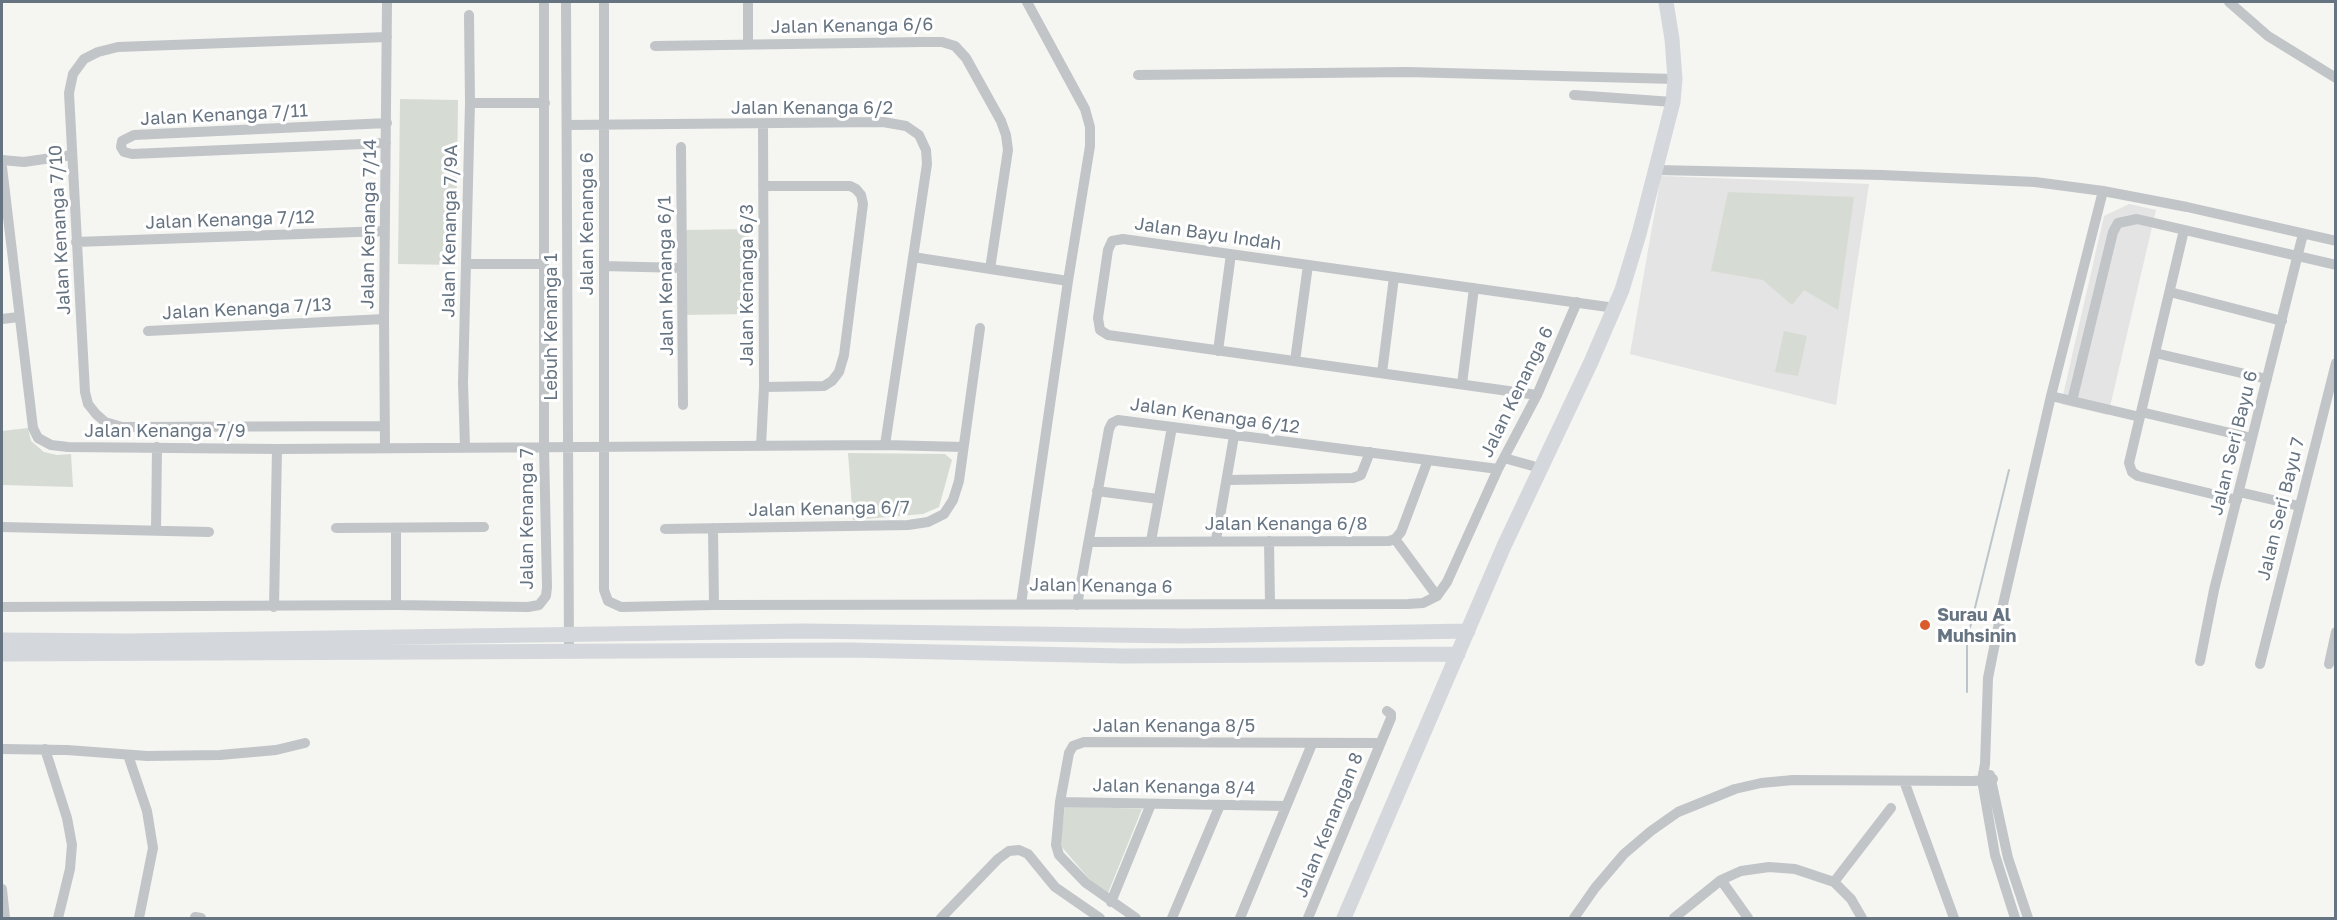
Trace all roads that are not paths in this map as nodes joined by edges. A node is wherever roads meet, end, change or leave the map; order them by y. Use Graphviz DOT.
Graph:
graph roads {
  1 [pos="387,2"];
  2 [pos="544,2"];
  3 [pos="566,2"];
  4 [pos="604,2"];
  5 [pos="748,2"];
  6 [pos="1027,2"];
  7 [pos="1666,2"];
  8 [pos="2229,2"];
  9 [pos="470,15"];
  10 [pos="387,37"];
  11 [pos="748,44"];
  12 [pos="655,46"];
  13 [pos="1138,75"];
  14 [pos="2336,78"];
  15 [pos="1675,79"];
  16 [pos="1574,95"];
  17 [pos="1673,102"];
  18 [pos="470,103"];
  19 [pos="545,103"];
  20 [pos="387,123"];
  21 [pos="603,124"];
  22 [pos="763,124"];
  23 [pos="567,125"];
  24 [pos="387,143"];
  25 [pos="681,147"];
  26 [pos="72,155"];
  27 [pos="2,160"];
  28 [pos="2,167"];
  29 [pos="1657,170"];
  30 [pos="763,186"];
  31 [pos="2103,191"];
  32 [pos="2184,230"];
  33 [pos="385,231"];
  34 [pos="2303,234"];
  35 [pos="76,242"];
  36 [pos="2336,242"];
  37 [pos="1231,254"];
  38 [pos="2298,256"];
  39 [pos="913,257"];
  40 [pos="466,264"];
  41 [pos="544,264"];
  42 [pos="1308,265"];
  43 [pos="2336,265"];
  44 [pos="604,266"];
  45 [pos="682,268"];
  46 [pos="990,269"];
  47 [pos="1394,277"];
  48 [pos="1068,281"];
  49 [pos="1474,288"];
  50 [pos="2169,292"];
  51 [pos="1577,302"];
  52 [pos="1615,308"];
  53 [pos="19,317"];
  54 [pos="2,319"];
  55 [pos="384,319"];
  56 [pos="2282,321"];
  57 [pos="980,327"];
  58 [pos="148,331"];
  59 [pos="1218,351"];
  60 [pos="2155,352"];
  61 [pos="1295,361"];
  62 [pos="2336,363"];
  63 [pos="1382,373"];
  64 [pos="2267,379"];
  65 [pos="1462,384"];
  66 [pos="764,387"];
  67 [pos="1537,395"];
  68 [pos="2051,396"];
  69 [pos="2072,401"];
  70 [pos="683,405"];
  71 [pos="2140,415"];
  72 [pos="384,426"];
  73 [pos="1172,427"];
  74 [pos="1234,436"];
  75 [pos="2252,438"];
  76 [pos="885,445"];
  77 [pos="761,446"];
  78 [pos="157,447"];
  79 [pos="465,447"];
  80 [pos="543,447"];
  81 [pos="568,447"];
  82 [pos="604,447"];
  83 [pos="963,447"];
  84 [pos="385,448"];
  85 [pos="277,449"];
  86 [pos="1370,452"];
  87 [pos="1504,458"];
  88 [pos="1428,460"];
  89 [pos="1540,468"];
  90 [pos="1498,469"];
  91 [pos="1227,480"];
  92 [pos="1097,491"];
  93 [pos="2238,496"];
  94 [pos="1158,499"];
  95 [pos="2299,506"];
  96 [pos="2,526"];
  97 [pos="484,527"];
  98 [pos="336,528"];
  99 [pos="396,528"];
  100 [pos="713,528"];
  101 [pos="665,529"];
  102 [pos="156,530"];
  103 [pos="209,532"];
  104 [pos="1395,539"];
  105 [pos="1216,540"];
  106 [pos="1152,541"];
  107 [pos="1269,541"];
  108 [pos="1090,542"];
  109 [pos="1437,596"];
  110 [pos="1021,604"];
  111 [pos="1077,604"];
  112 [pos="1270,604"];
  113 [pos="714,605"];
  114 [pos="396,606"];
  115 [pos="2,607"];
  116 [pos="274,607"];
  117 [pos="1468,631"];
  118 [pos="2336,632"];
  119 [pos="569,635"];
  120 [pos="2,639"];
  121 [pos="569,652"];
  122 [pos="2,654"];
  123 [pos="1458,654"];
  124 [pos="2200,661"];
  125 [pos="2260,664"];
  126 [pos="2329,664"];
  127 [pos="1387,711"];
  128 [pos="305,743"];
  129 [pos="1380,743"];
  130 [pos="1312,744"];
  131 [pos="2,749"];
  132 [pos="45,749"];
  133 [pos="128,755"];
  134 [pos="1987,780"];
  135 [pos="1904,781"];
  136 [pos="1060,802"];
  137 [pos="1151,804"];
  138 [pos="1220,805"];
  139 [pos="1286,806"];
  140 [pos="1892,808"];
  141 [pos="1721,880"];
  142 [pos="1834,882"];
  143 [pos="2,889"];
  144 [pos="1111,902"];
  145 [pos="5,918"];
  146 [pos="58,918"];
  147 [pos="139,918"];
  148 [pos="941,918"];
  149 [pos="1100,918"];
  150 [pos="1136,918"];
  151 [pos="1172,918"];
  152 [pos="1240,918"];
  153 [pos="1308,918"];
  154 [pos="1344,918"];
  155 [pos="1574,918"];
  156 [pos="1674,918"];
  157 [pos="1748,918"];
  158 [pos="1862,918"];
  159 [pos="1954,918"];
  160 [pos="2015,918"];
  161 [pos="2028,918"];
  1 -- 10 [label="street, Jalan Kenanga 7/14"];
  2 -- 19 [label="street, Jalan Kenanga 7"];
  3 -- 23 [label="street, Lebuh Kenanga 1"];
  4 -- 21 [label="street, Jalan Kenanga 6"];
  5 -- 11 [label="street"];
  6 -- 48 [label="street, Jalan Kenanga 6"];
  7 -- 15 [label="street"];
  8 -- 14 [label="street"];
  9 -- 18 [label="street, Jalan Kenanga 7/9A"];
  10 -- 20 [label="street, Jalan Kenanga 7/14"];
  10 -- 26 [label="street, Jalan Kenanga 7/10"];
  11 -- 12 [label="street, Jalan Kenanga 6/6"];
  11 -- 46 [label="street, Jalan Kenanga 6/6"];
  13 -- 15 [label="street"];
  15 -- 17 [label="street"];
  16 -- 17 [label="street"];
  17 -- 29 [label="street"];
  18 -- 19 [label="street"];
  18 -- 40 [label="street, Jalan Kenanga 7/9A"];
  19 -- 41 [label="street, Jalan Kenanga 7"];
  20 -- 24 [label="street, Jalan Kenanga 7/14"];
  20 -- 24 [label="street, Jalan Kenanga 7/11"];
  21 -- 22 [label="street, Jalan Kenanga 6/2"];
  21 -- 23 [label="street, Jalan Kenanga 6/2"];
  21 -- 44 [label="street, Jalan Kenanga 6"];
  22 -- 30 [label="street, Jalan Kenanga 6/3"];
  22 -- 39 [label="street, Jalan Kenanga 6/2"];
  23 -- 81 [label="street, Lebuh Kenanga 1"];
  24 -- 33 [label="street, Jalan Kenanga 7/14"];
  25 -- 45 [label="street, Jalan Kenanga 6/1"];
  26 -- 27 [label="street"];
  26 -- 35 [label="street, Jalan Kenanga 7/10"];
  28 -- 53 [label="street, Jalan Kenanga 7/9"];
  29 -- 31 [label="street"];
  29 -- 52 [label="street"];
  30 -- 66 [label="street, Jalan Kenanga 6/3"];
  30 -- 66 [label="street"];
  31 -- 34 [label="street"];
  31 -- 68 [label="street"];
  32 -- 38 [label="street"];
  32 -- 50 [label="street"];
  32 -- 69 [label="street"];
  33 -- 35 [label="street, Jalan Kenanga 7/12"];
  33 -- 55 [label="street, Jalan Kenanga 7/14"];
  34 -- 36 [label="street"];
  34 -- 38 [label="street, Jalan Seri Bayu 6"];
  35 -- 72 [label="street, Jalan Kenanga 7/10"];
  37 -- 42 [label="street, Jalan Bayu Indah"];
  37 -- 59 [label="street"];
  37 -- 59 [label="street, Jalan Bayu Indah"];
  38 -- 43 [label="street"];
  38 -- 56 [label="street, Jalan Seri Bayu 6"];
  39 -- 46 [label="street"];
  39 -- 76 [label="street, Jalan Kenanga 6/2"];
  40 -- 41 [label="street"];
  40 -- 79 [label="street, Jalan Kenanga 7/9A"];
  41 -- 80 [label="street, Jalan Kenanga 7"];
  42 -- 47 [label="street, Jalan Bayu Indah"];
  42 -- 61 [label="street"];
  44 -- 45 [label="street"];
  44 -- 82 [label="street, Jalan Kenanga 6"];
  45 -- 70 [label="street, Jalan Kenanga 6/1"];
  46 -- 48 [label="street"];
  47 -- 49 [label="street, Jalan Bayu Indah"];
  47 -- 63 [label="street"];
  48 -- 110 [label="street, Jalan Kenanga 6"];
  49 -- 51 [label="street, Jalan Bayu Indah"];
  49 -- 65 [label="street"];
  50 -- 56 [label="street"];
  50 -- 60 [label="street"];
  51 -- 52 [label="street, Jalan Bayu Indah"];
  51 -- 67 [label="street, Jalan Kenanga 6"];
  52 -- 89 [label="street"];
  53 -- 54 [label="street"];
  53 -- 78 [label="street, Jalan Kenanga 7/9"];
  55 -- 58 [label="street, Jalan Kenanga 7/13"];
  55 -- 72 [label="street, Jalan Kenanga 7/14"];
  56 -- 64 [label="street, Jalan Seri Bayu 6"];
  57 -- 83 [label="street, Jalan Kenanga 6/7"];
  59 -- 61 [label="street, Jalan Bayu Indah"];
  60 -- 64 [label="street"];
  60 -- 71 [label="street"];
  61 -- 63 [label="street, Jalan Bayu Indah"];
  62 -- 95 [label="street, Jalan Seri Bayu 7"];
  63 -- 65 [label="street, Jalan Bayu Indah"];
  64 -- 75 [label="street, Jalan Seri Bayu 6"];
  65 -- 67 [label="street, Jalan Bayu Indah"];
  66 -- 77 [label="street, Jalan Kenanga 6/3"];
  67 -- 87 [label="street, Jalan Kenanga 6"];
  68 -- 69 [label="street"];
  68 -- 134 [label="street"];
  69 -- 71 [label="street"];
  71 -- 75 [label="street"];
  71 -- 93 [label="street"];
  72 -- 84 [label="street, Jalan Kenanga 7/14"];
  73 -- 74 [label="street, Jalan Kenanga 6/12"];
  73 -- 92 [label="street, Jalan Kenanga 6/12"];
  73 -- 94 [label="street"];
  74 -- 86 [label="street, Jalan Kenanga 6/12"];
  74 -- 91 [label="street"];
  75 -- 93 [label="street, Jalan Seri Bayu 6"];
  76 -- 77 [label="street"];
  76 -- 83 [label="street"];
  77 -- 82 [label="street"];
  78 -- 85 [label="street, Jalan Kenanga 7/9"];
  78 -- 102 [label="street"];
  79 -- 80 [label="street, Jalan Kenanga 7/9"];
  79 -- 84 [label="street, Jalan Kenanga 7/9"];
  80 -- 81 [label="street, Jalan Kenanga 7/9"];
  80 -- 114 [label="street, Jalan Kenanga 7"];
  81 -- 82 [label="street"];
  81 -- 119 [label="street, Lebuh Kenanga 1"];
  82 -- 113 [label="street, Jalan Kenanga 6"];
  83 -- 100 [label="street, Jalan Kenanga 6/7"];
  84 -- 85 [label="street, Jalan Kenanga 7/9"];
  85 -- 116 [label="street"];
  86 -- 88 [label="street, Jalan Kenanga 6/12"];
  86 -- 91 [label="street"];
  87 -- 89 [label="street"];
  87 -- 90 [label="street, Jalan Kenanga 6"];
  88 -- 90 [label="street, Jalan Kenanga 6/12"];
  88 -- 104 [label="street"];
  89 -- 117 [label="street"];
  90 -- 109 [label="street, Jalan Kenanga 6"];
  91 -- 105 [label="street"];
  92 -- 94 [label="street"];
  92 -- 108 [label="street, Jalan Kenanga 6/12"];
  93 -- 95 [label="street"];
  93 -- 124 [label="street, Jalan Seri Bayu 6"];
  94 -- 106 [label="street"];
  95 -- 125 [label="street, Jalan Seri Bayu 7"];
  96 -- 102 [label="street"];
  97 -- 99 [label="street"];
  98 -- 99 [label="street"];
  99 -- 114 [label="street"];
  100 -- 101 [label="street, Jalan Kenanga 6/7"];
  100 -- 113 [label="street"];
  102 -- 103 [label="street"];
  104 -- 107 [label="street, Jalan Kenanga 6/8"];
  104 -- 109 [label="street"];
  105 -- 106 [label="street, Jalan Kenanga 6/8"];
  105 -- 107 [label="street, Jalan Kenanga 6/8"];
  106 -- 108 [label="street, Jalan Kenanga 6/8"];
  107 -- 112 [label="street"];
  108 -- 111 [label="street, Jalan Kenanga 6/12"];
  109 -- 112 [label="street, Jalan Kenanga 6"];
  110 -- 111 [label="street, Jalan Kenanga 6"];
  110 -- 113 [label="street"];
  111 -- 112 [label="street, Jalan Kenanga 6"];
  114 -- 116 [label="street, Jalan Kenanga 7"];
  115 -- 116 [label="street, Jalan Kenanga 7"];
  117 -- 119 [label="street"];
  117 -- 123 [label="street"];
  118 -- 126 [label="street"];
  119 -- 120 [label="street"];
  119 -- 121 [label="street, Lebuh Kenanga 1"];
  121 -- 122 [label="street"];
  121 -- 123 [label="street"];
  123 -- 154 [label="street"];
  127 -- 129 [label="street, Jalan Kenangan 8"];
  128 -- 133 [label="street"];
  129 -- 130 [label="street, Jalan Kenanga 8/5"];
  129 -- 153 [label="street, Jalan Kenangan 8"];
  130 -- 136 [label="street, Jalan Kenanga 8/5"];
  130 -- 139 [label="street"];
  131 -- 132 [label="street"];
  132 -- 133 [label="street"];
  132 -- 146 [label="street"];
  133 -- 147 [label="street"];
  134 -- 135 [label="street"];
  134 -- 160 [label="street"];
  134 -- 161 [label="street"];
  135 -- 155 [label="street"];
  135 -- 159 [label="street"];
  136 -- 137 [label="street, Jalan Kenanga 8/4"];
  136 -- 144 [label="street, Jalan Kenanga 8/5"];
  137 -- 138 [label="street, Jalan Kenanga 8/4"];
  137 -- 144 [label="street"];
  138 -- 139 [label="street, Jalan Kenanga 8/4"];
  138 -- 151 [label="street"];
  139 -- 152 [label="street"];
  140 -- 142 [label="street"];
  141 -- 142 [label="street"];
  141 -- 156 [label="street"];
  141 -- 157 [label="street"];
  142 -- 158 [label="street"];
  143 -- 145 [label="street"];
  144 -- 150 [label="street, Jalan Kenanga 8/5"];
  148 -- 149 [label="street"];
}
